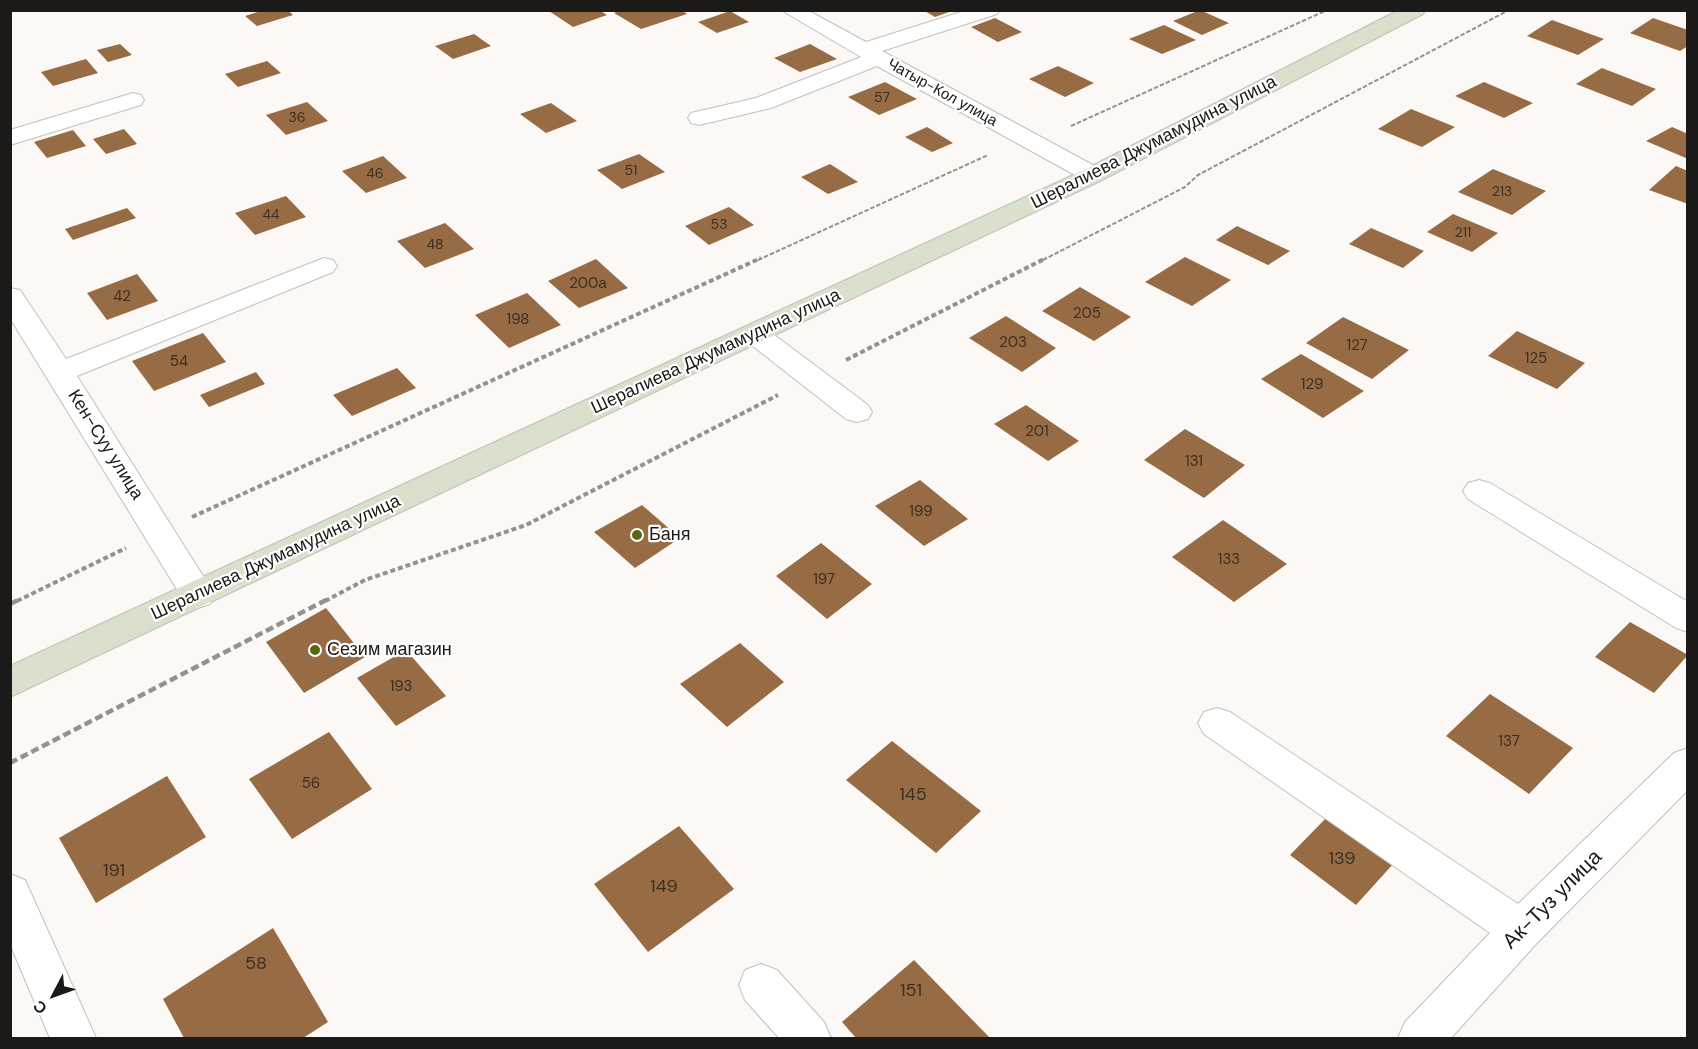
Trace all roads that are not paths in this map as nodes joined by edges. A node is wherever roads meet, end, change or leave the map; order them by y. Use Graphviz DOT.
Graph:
graph roads {
  1 [pos="791,10"];
  2 [pos="990,10"];
  3 [pos="1416,10"];
  4 [pos="870,54"];
  5 [pos="133,100"];
  6 [pos="699,118"];
  7 [pos="10,138"];
  8 [pos="1093,175"];
  9 [pos="324,266"];
  10 [pos="10,296"];
  11 [pos="755,334"];
  12 [pos="60,372"];
  13 [pos="857,412"];
  14 [pos="1479,491"];
  15 [pos="198,595"];
  16 [pos="1688,619"];
  17 [pos="10,683"];
  18 [pos="1217,723"];
  19 [pos="1688,764"];
  20 [pos="10,893"];
  21 [pos="1521,930"];
  22 [pos="761,985"];
  23 [pos="73,1038"];
  24 [pos="808,1038"];
  25 [pos="1421,1038"];
  1 -- 4 [label="street, Чатыр-Кол улица"];
  2 -- 4 [label="street"];
  3 -- 8 [label="street, Шералиева Джумамудина улица"];
  4 -- 6 [label="street"];
  4 -- 8 [label="street, Чатыр-Кол улица"];
  5 -- 7 [label="street"];
  8 -- 11 [label="street, Шералиева Джумамудина улица"];
  9 -- 12 [label="street"];
  10 -- 12 [label="street, Кен-Суу улица"];
  11 -- 13 [label="street"];
  11 -- 15 [label="street, Шералиева Джумамудина улица"];
  12 -- 15 [label="street, Кен-Суу улица"];
  14 -- 16 [label="street"];
  15 -- 17 [label="street, Шералиева Джумамудина улица"];
  18 -- 21 [label="street"];
  19 -- 21 [label="street, Ак-Туз улица"];
  20 -- 23 [label="street"];
  21 -- 25 [label="street, Ак-Туз улица"];
  22 -- 24 [label="street"];
}
